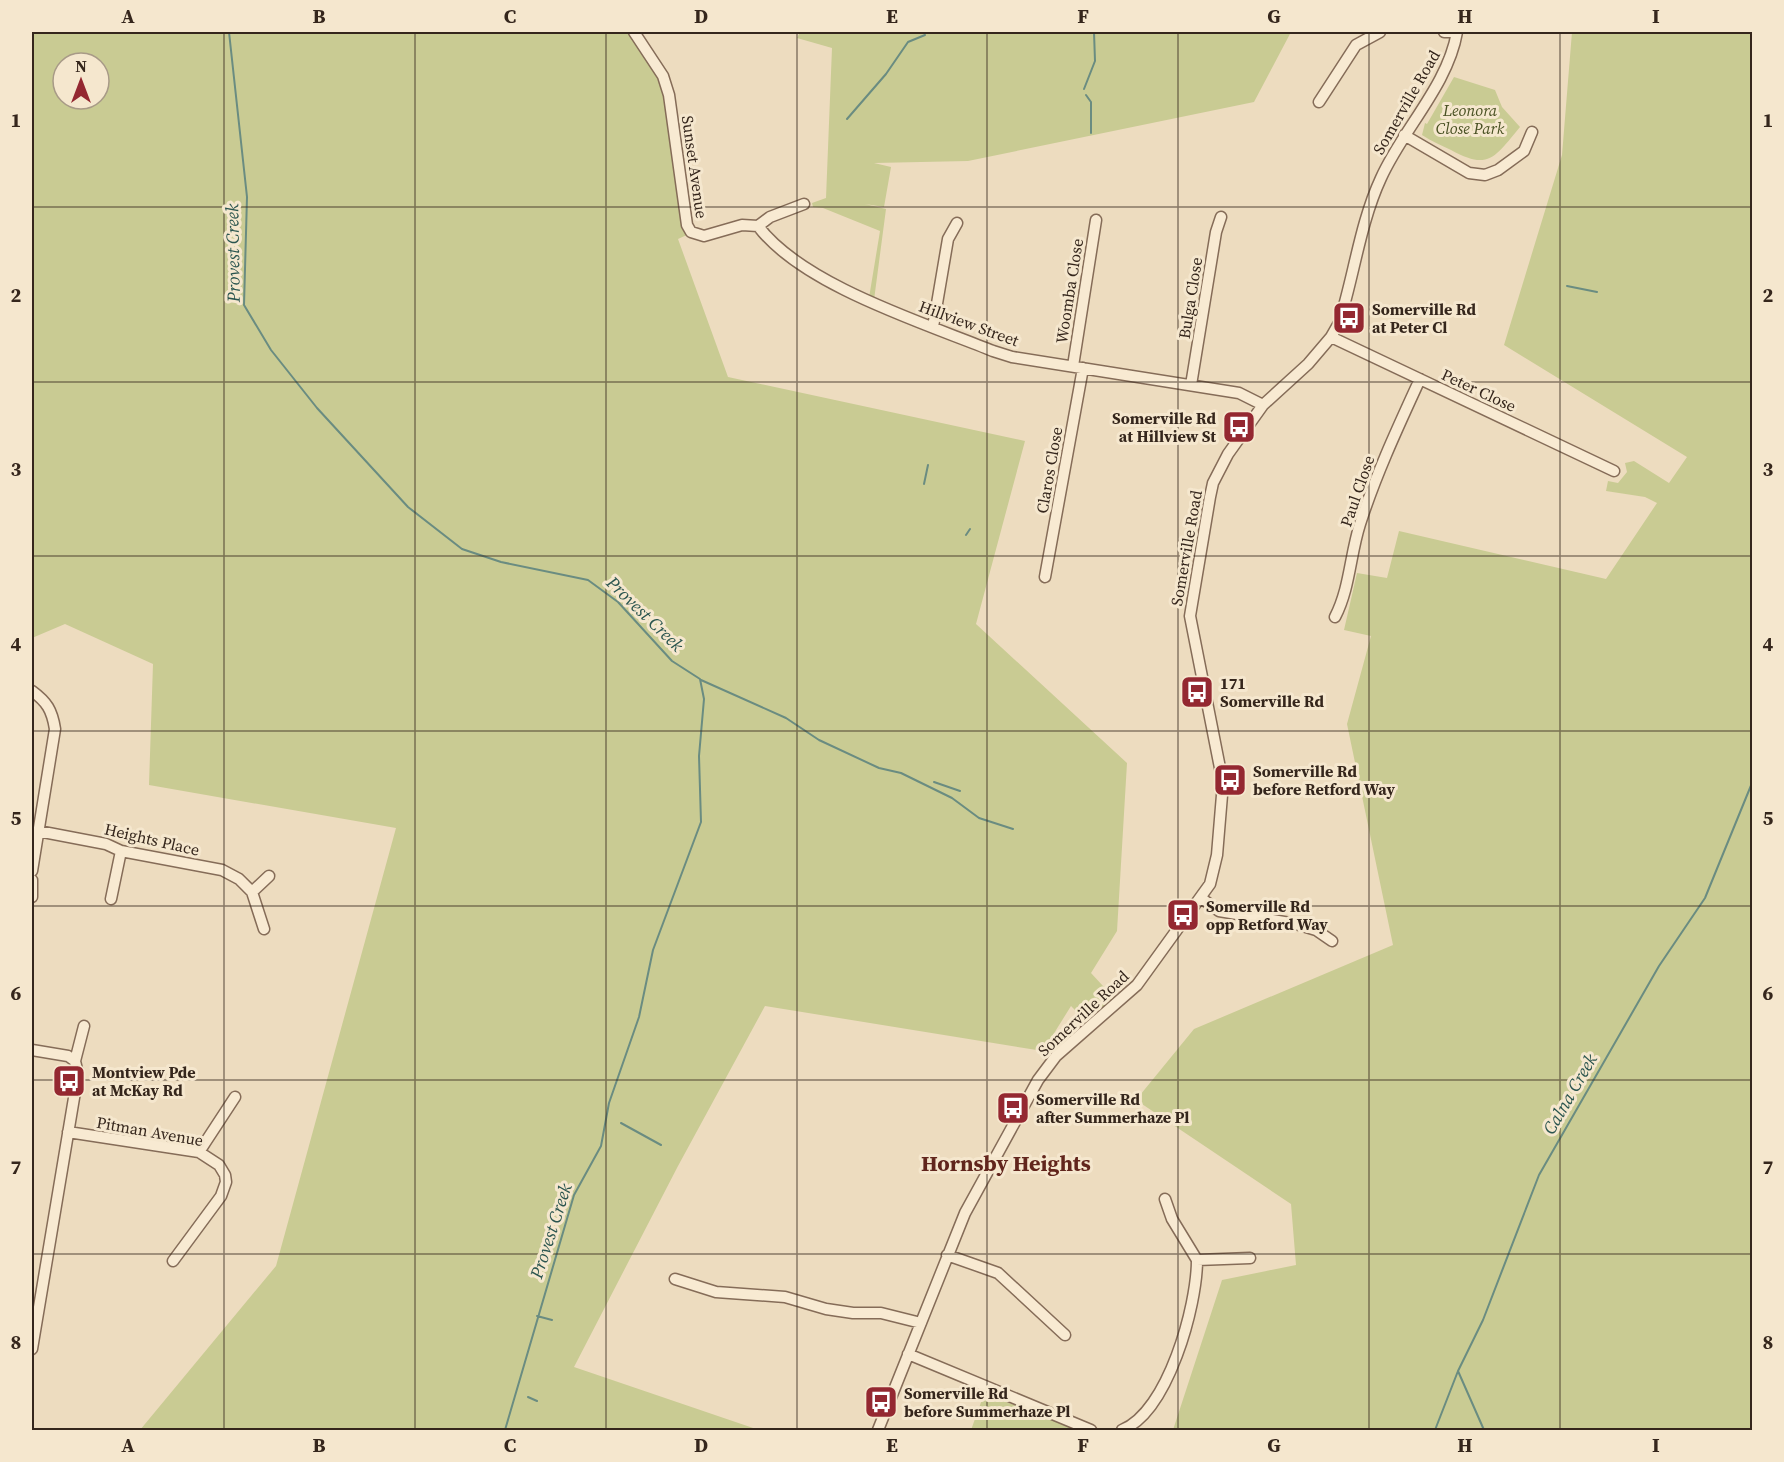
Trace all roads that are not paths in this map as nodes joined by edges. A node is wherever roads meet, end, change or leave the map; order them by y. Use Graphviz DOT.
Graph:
graph roads {
  1 [pos="634,32"];
  2 [pos="1380,32"];
  3 [pos="1444,32"];
  4 [pos="1457,32"];
  5 [pos="1319,102"];
  6 [pos="1532,132"];
  7 [pos="1404,135"];
  8 [pos="804,204"];
  9 [pos="1221,217"];
  10 [pos="1096,220"];
  11 [pos="957,223"];
  12 [pos="758,226"];
  13 [pos="933,327"];
  14 [pos="1331,337"];
  15 [pos="1078,367"];
  16 [pos="1420,379"];
  17 [pos="1191,385"];
  18 [pos="1263,405"];
  19 [pos="1614,471"];
  20 [pos="1045,577"];
  21 [pos="1335,617"];
  22 [pos="32,691"];
  23 [pos="38,831"];
  24 [pos="121,851"];
  25 [pos="32,871"];
  26 [pos="269,876"];
  27 [pos="32,880"];
  28 [pos="252,892"];
  29 [pos="32,897"];
  30 [pos="1201,898"];
  31 [pos="111,899"];
  32 [pos="264,929"];
  33 [pos="1332,941"];
  34 [pos="84,1026"];
  35 [pos="32,1050"];
  36 [pos="75,1061"];
  37 [pos="235,1097"];
  38 [pos="68,1132"];
  39 [pos="199,1152"];
  40 [pos="1165,1199"];
  41 [pos="947,1255"];
  42 [pos="1250,1258"];
  43 [pos="1197,1260"];
  44 [pos="173,1261"];
  45 [pos="675,1280"];
  46 [pos="36,1299"];
  47 [pos="921,1323"];
  48 [pos="1065,1335"];
  49 [pos="32,1349"];
  50 [pos="908,1354"];
  51 [pos="878,1431"];
  52 [pos="1091,1431"];
  53 [pos="1122,1431"];
  1 -- 12 [label="street, Sunset Avenue"];
  2 -- 5 [label="street"];
  3 -- 4 [label="street"];
  4 -- 7 [label="street, Somerville Road"];
  6 -- 7 [label="street"];
  7 -- 14 [label="street, Somerville Road"];
  8 -- 12 [label="street, Sunset Avenue"];
  9 -- 17 [label="street, Bulga Close"];
  10 -- 15 [label="street, Woomba Close"];
  11 -- 13 [label="street"];
  12 -- 13 [label="street, Hillview Street"];
  13 -- 15 [label="street, Hillview Street"];
  14 -- 16 [label="street, Peter Close"];
  14 -- 18 [label="street, Somerville Road"];
  15 -- 17 [label="street, Hillview Street"];
  15 -- 20 [label="street, Claros Close"];
  16 -- 19 [label="street, Peter Close"];
  16 -- 21 [label="street, Paul Close"];
  17 -- 18 [label="street, Hillview Street"];
  18 -- 30 [label="street, Somerville Road"];
  22 -- 23 [label="street"];
  23 -- 24 [label="street, Heights Place"];
  23 -- 25 [label="street"];
  24 -- 28 [label="street, Heights Place"];
  24 -- 31 [label="street"];
  26 -- 28 [label="street"];
  27 -- 29 [label="street"];
  28 -- 32 [label="street"];
  30 -- 33 [label="street"];
  30 -- 41 [label="street, Somerville Road"];
  34 -- 36 [label="street"];
  35 -- 36 [label="street"];
  36 -- 38 [label="street"];
  37 -- 39 [label="street"];
  38 -- 39 [label="street, Pitman Avenue"];
  38 -- 46 [label="street"];
  39 -- 44 [label="street, Pitman Avenue"];
  40 -- 43 [label="street"];
  41 -- 47 [label="street, Somerville Road"];
  41 -- 48 [label="street"];
  42 -- 43 [label="street"];
  43 -- 53 [label="street"];
  45 -- 47 [label="street"];
  46 -- 49 [label="street"];
  47 -- 50 [label="street, Somerville Road"];
  50 -- 51 [label="street, Somerville Road"];
  50 -- 52 [label="street"];
}
